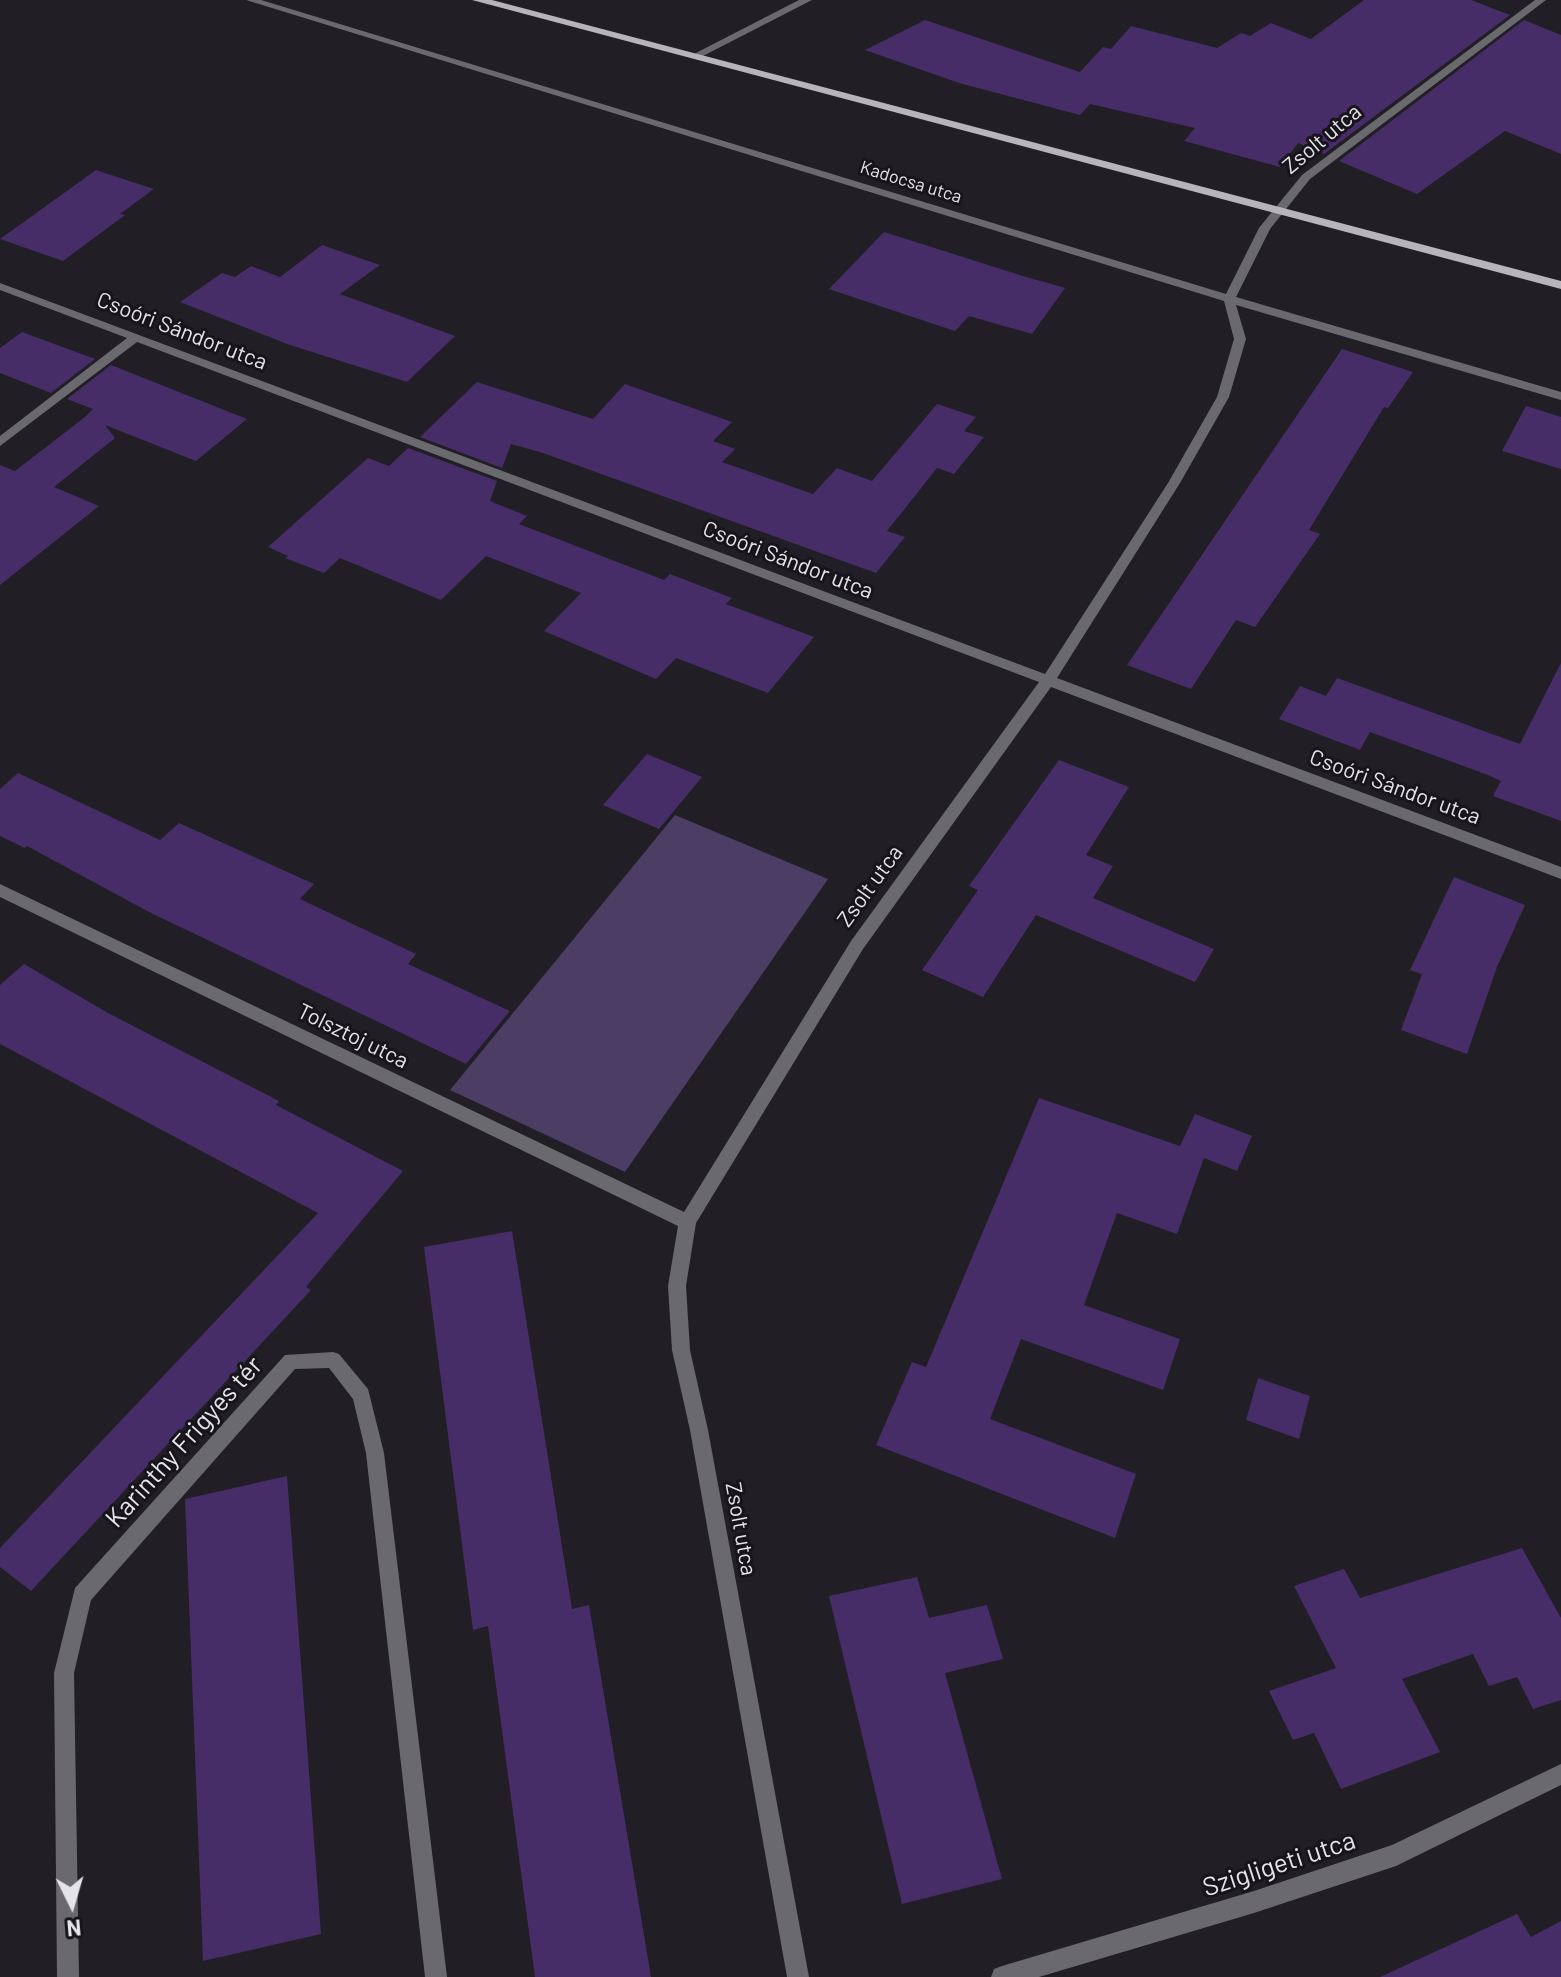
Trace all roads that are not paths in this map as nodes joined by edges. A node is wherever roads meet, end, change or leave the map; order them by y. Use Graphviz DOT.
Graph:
graph roads {
  1 [pos="251,0"];
  2 [pos="478,0"];
  3 [pos="807,0"];
  4 [pos="1541,0"];
  5 [pos="695,56"];
  6 [pos="1280,210"];
  7 [pos="1561,285"];
  8 [pos="0,286"];
  9 [pos="1229,299"];
  10 [pos="136,337"];
  11 [pos="1561,396"];
  12 [pos="0,442"];
  13 [pos="1047,682"];
  14 [pos="1561,873"];
  15 [pos="0,890"];
  16 [pos="687,1222"];
  17 [pos="1561,1774"];
  18 [pos="68,1977"];
  19 [pos="436,1977"];
  20 [pos="798,1977"];
  21 [pos="1002,1977"];
  1 -- 9 [label="street, Kadocsa utca"];
  2 -- 5 [label="main road"];
  3 -- 5 [label="street"];
  4 -- 6 [label="street, Zsolt utca"];
  5 -- 6 [label="main road"];
  6 -- 7 [label="main road"];
  6 -- 9 [label="street, Zsolt utca"];
  8 -- 10 [label="street, Csoóri Sándor utca"];
  9 -- 11 [label="street, Kadocsa utca"];
  9 -- 13 [label="street, Zsolt utca"];
  10 -- 12 [label="street"];
  10 -- 13 [label="street, Csoóri Sándor utca"];
  13 -- 14 [label="street, Csoóri Sándor utca"];
  13 -- 16 [label="street, Zsolt utca"];
  15 -- 16 [label="street, Tolsztoj utca"];
  16 -- 20 [label="street, Zsolt utca"];
  17 -- 21 [label="street, Szigligeti utca"];
  18 -- 19 [label="street, Karinthy Frigyes tér"];
}
